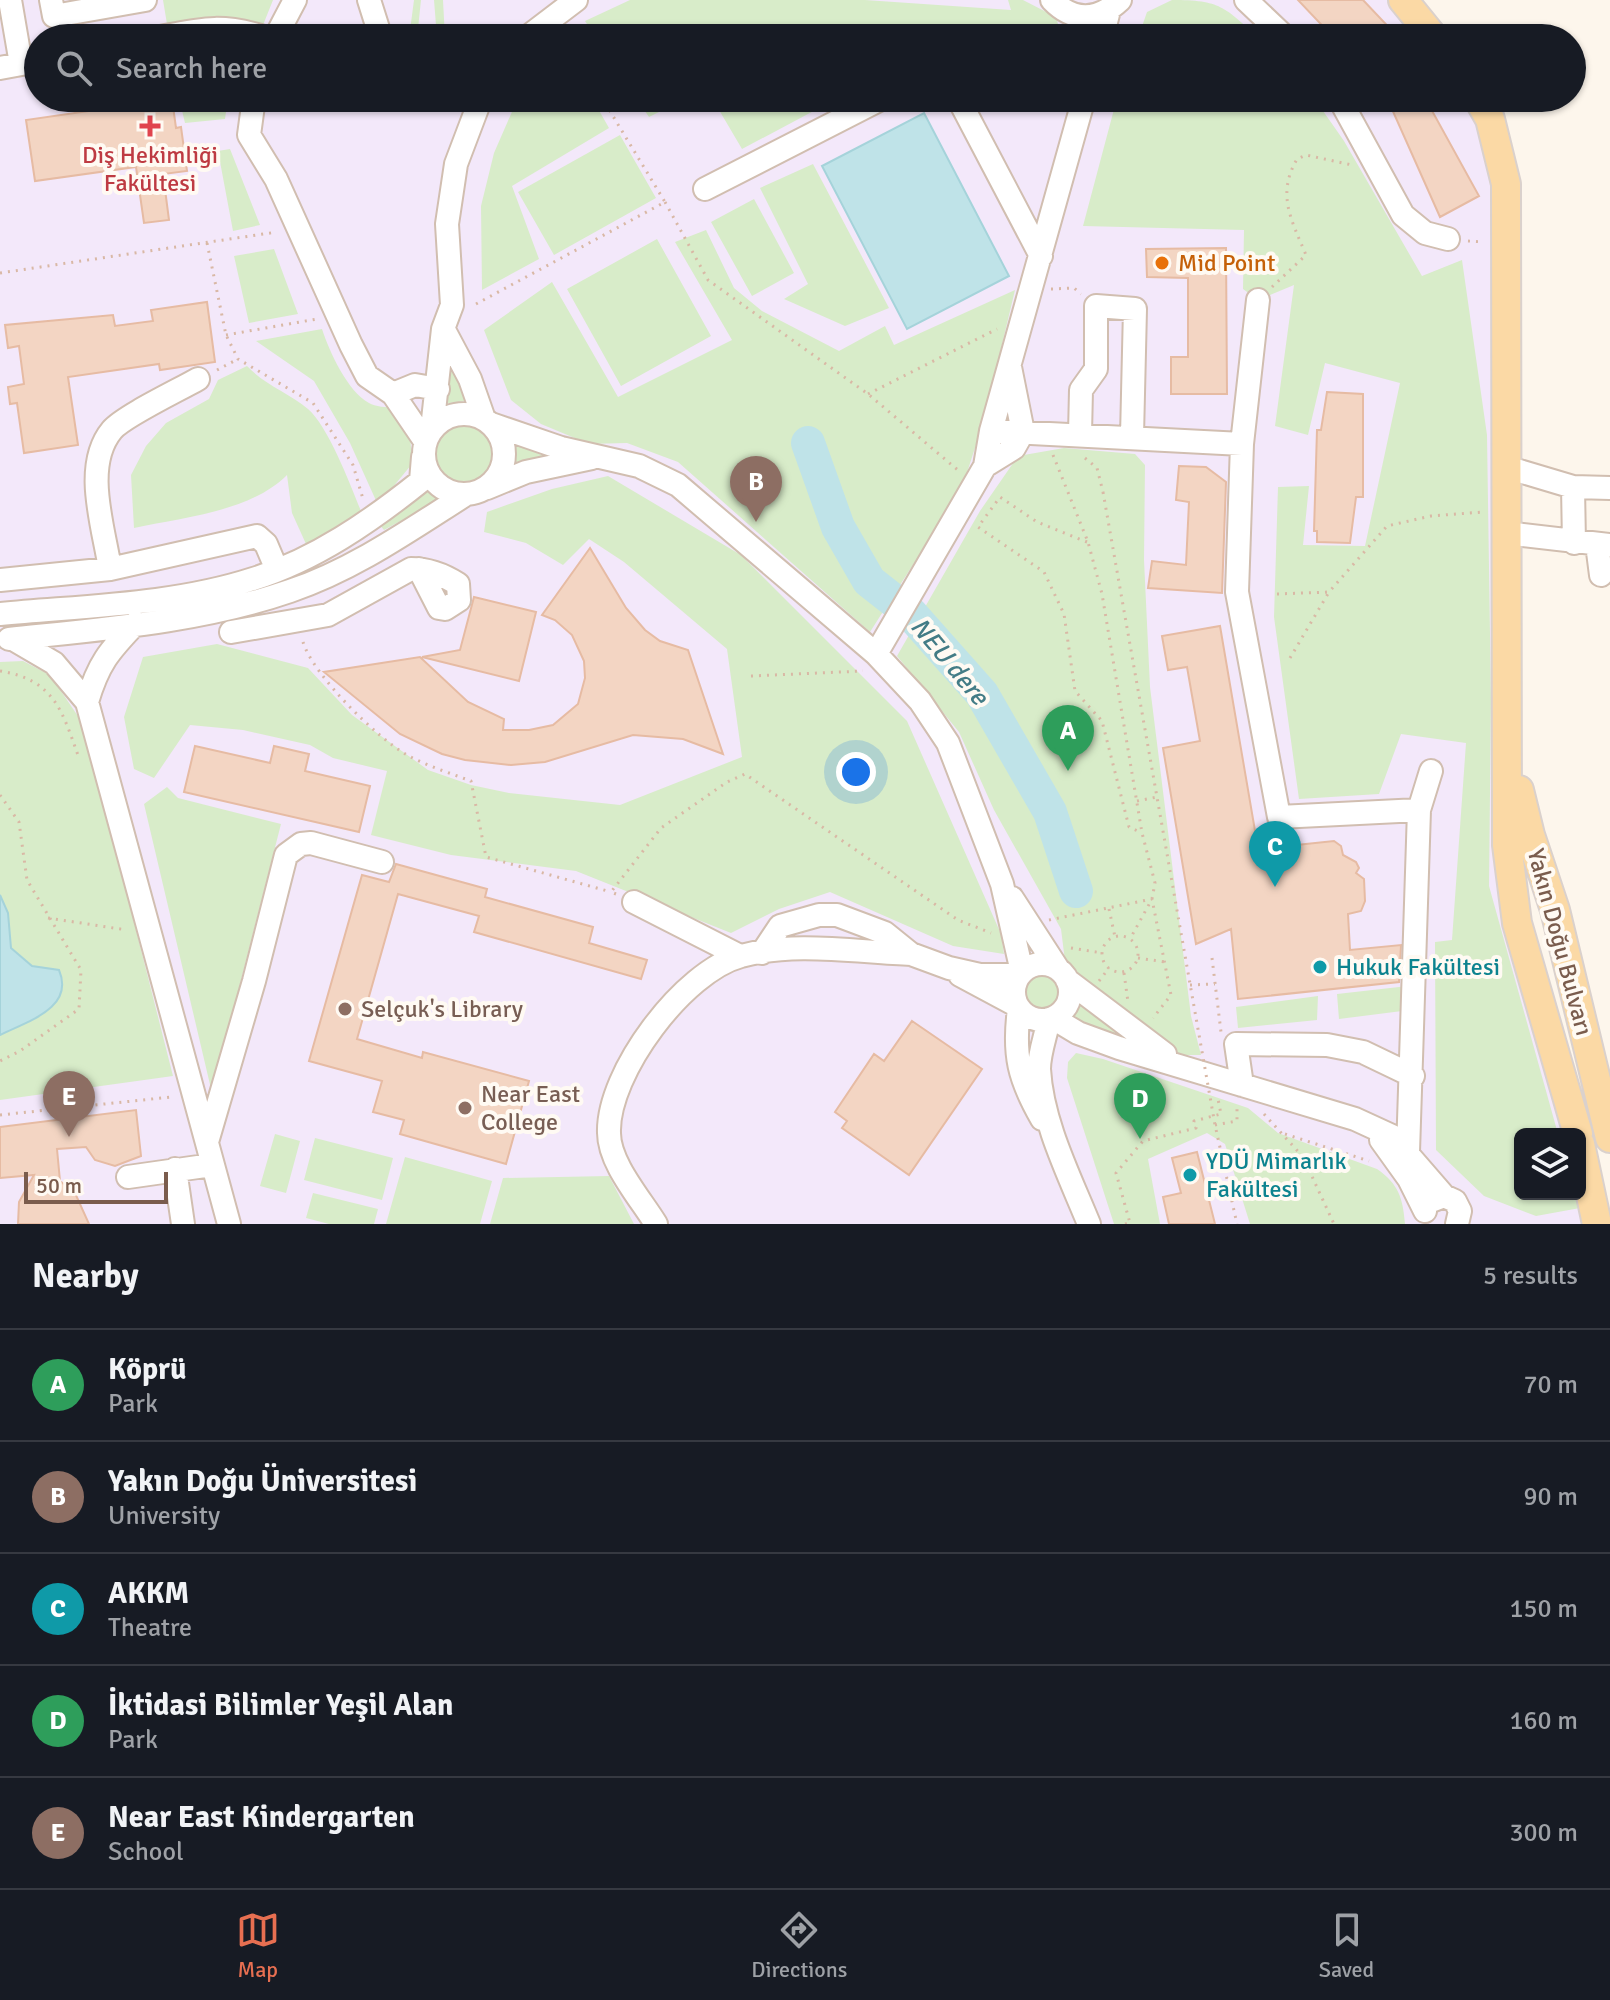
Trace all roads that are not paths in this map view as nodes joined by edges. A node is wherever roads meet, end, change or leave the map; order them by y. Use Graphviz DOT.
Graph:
graph roads {
  1 [pos="10,0"];
  2 [pos="51,0"];
  3 [pos="145,0"];
  4 [pos="295,0"];
  5 [pos="369,0"];
  6 [pos="576,0"];
  7 [pos="1246,0"];
  8 [pos="1403,0"];
  9 [pos="1057,5"];
  10 [pos="1114,5"];
  11 [pos="282,24"];
  12 [pos="377,24"];
  13 [pos="544,24"];
  14 [pos="1080,24"];
  15 [pos="1107,24"];
  16 [pos="1271,24"];
  17 [pos="1423,24"];
  18 [pos="20,64"];
  19 [pos="252,112"];
  20 [pos="470,112"];
  21 [pos="856,112"];
  22 [pos="965,112"];
  23 [pos="1080,112"];
  24 [pos="1347,112"];
  25 [pos="1486,112"];
  26 [pos="705,189"];
  27 [pos="1448,239"];
  28 [pos="1041,256"];
  29 [pos="1258,300"];
  30 [pos="443,329"];
  31 [pos="1009,364"];
  32 [pos="198,379"];
  33 [pos="438,389"];
  34 [pos="393,394"];
  35 [pos="487,422"];
  36 [pos="991,431"];
  37 [pos="1034,432"];
  38 [pos="1080,434"];
  39 [pos="1132,436"];
  40 [pos="427,443"];
  41 [pos="1242,444"];
  42 [pos="601,456"];
  43 [pos="1506,467"];
  44 [pos="976,472"];
  45 [pos="1573,487"];
  46 [pos="1610,488"];
  47 [pos="475,492"];
  48 [pos="1506,522"];
  49 [pos="1574,543"];
  50 [pos="1604,545"];
  51 [pos="110,569"];
  52 [pos="419,569"];
  53 [pos="277,570"];
  54 [pos="1601,575"];
  55 [pos="0,580"];
  56 [pos="292,591"];
  57 [pos="0,614"];
  58 [pos="297,619"];
  59 [pos="136,623"];
  60 [pos="231,632"];
  61 [pos="6,640"];
  62 [pos="872,662"];
  63 [pos="87,702"];
  64 [pos="1509,746"];
  65 [pos="1431,771"];
  66 [pos="1419,810"];
  67 [pos="382,862"];
  68 [pos="1002,884"];
  69 [pos="634,902"];
  70 [pos="751,954"];
  71 [pos="911,954"];
  72 [pos="949,968"];
  73 [pos="1020,974"];
  74 [pos="1062,974"];
  75 [pos="1017,1007"];
  76 [pos="1051,1019"];
  77 [pos="1177,1063"];
  78 [pos="1413,1076"];
  79 [pos="1244,1094"];
  80 [pos="1576,1128"];
  81 [pos="1380,1137"];
  82 [pos="1610,1138"];
  83 [pos="207,1143"];
  84 [pos="1057,1144"];
  85 [pos="1408,1152"];
  86 [pos="212,1165"];
  87 [pos="175,1169"];
  88 [pos="1586,1172"];
  89 [pos="128,1177"];
  90 [pos="1444,1196"];
  91 [pos="1426,1220"];
  92 [pos="1464,1222"];
  93 [pos="183,1224"];
  94 [pos="229,1224"];
  95 [pos="656,1224"];
  96 [pos="1089,1224"];
  97 [pos="1597,1224"];
  1 -- 18 [label="street"];
  2 -- 3 [label="street"];
  4 -- 11 [label="street"];
  5 -- 12 [label="street"];
  6 -- 13 [label="street"];
  7 -- 16 [label="street"];
  8 -- 17 [label="main road"];
  9 -- 10 [label="street"];
  9 -- 14 [label="street"];
  10 -- 15 [label="street"];
  19 -- 34 [label="street"];
  20 -- 30 [label="street"];
  21 -- 26 [label="street"];
  22 -- 28 [label="street"];
  23 -- 28 [label="street"];
  24 -- 27 [label="street"];
  25 -- 43 [label="main road"];
  28 -- 31 [label="street"];
  29 -- 41 [label="street"];
  30 -- 33 [label="street"];
  30 -- 35 [label="street"];
  31 -- 36 [label="street"];
  31 -- 37 [label="street"];
  32 -- 51 [label="street"];
  33 -- 34 [label="street"];
  33 -- 40 [label="street"];
  34 -- 40 [label="street"];
  35 -- 40 [label="street"];
  35 -- 42 [label="street"];
  35 -- 47 [label="street"];
  36 -- 37 [label="street"];
  36 -- 44 [label="street"];
  37 -- 38 [label="street"];
  37 -- 44 [label="street"];
  38 -- 39 [label="street"];
  38 -- 39 [label="street"];
  39 -- 41 [label="street"];
  40 -- 47 [label="street"];
  40 -- 53 [label="street"];
  41 -- 66 [label="street"];
  42 -- 47 [label="street"];
  42 -- 62 [label="street"];
  43 -- 45 [label="street"];
  43 -- 48 [label="main road"];
  44 -- 62 [label="street"];
  45 -- 46 [label="street"];
  45 -- 49 [label="street"];
  47 -- 56 [label="street"];
  48 -- 49 [label="street"];
  48 -- 64 [label="main road"];
  49 -- 50 [label="street"];
  50 -- 54 [label="street"];
  51 -- 53 [label="street"];
  51 -- 55 [label="street"];
  52 -- 58 [label="street"];
  53 -- 57 [label="street"];
  56 -- 58 [label="street"];
  56 -- 59 [label="street"];
  58 -- 60 [label="street"];
  59 -- 61 [label="street"];
  59 -- 63 [label="street"];
  61 -- 63 [label="street"];
  62 -- 68 [label="street"];
  63 -- 83 [label="street"];
  64 -- 80 [label="main road"];
  64 -- 82 [label="main road, Yakın Doğu Bulvarı"];
  65 -- 66 [label="street"];
  66 -- 78 [label="street"];
  67 -- 83 [label="street"];
  68 -- 73 [label="street"];
  68 -- 74 [label="street"];
  69 -- 70 [label="street"];
  70 -- 71 [label="street"];
  70 -- 71 [label="street"];
  70 -- 95 [label="street"];
  71 -- 72 [label="street"];
  72 -- 73 [label="street"];
  72 -- 75 [label="street"];
  73 -- 74 [label="street"];
  73 -- 75 [label="street"];
  74 -- 76 [label="street"];
  74 -- 77 [label="street"];
  75 -- 76 [label="street"];
  75 -- 84 [label="street"];
  76 -- 77 [label="street"];
  76 -- 84 [label="street"];
  77 -- 79 [label="street"];
  78 -- 79 [label="street"];
  78 -- 85 [label="street"];
  79 -- 81 [label="street"];
  81 -- 85 [label="street"];
  81 -- 91 [label="street"];
  83 -- 86 [label="street"];
  84 -- 96 [label="street"];
  85 -- 90 [label="street"];
  86 -- 87 [label="street"];
  86 -- 94 [label="street"];
  87 -- 89 [label="street"];
  87 -- 93 [label="street"];
  88 -- 97 [label="main road"];
  90 -- 91 [label="street"];
  90 -- 92 [label="street"];
}
